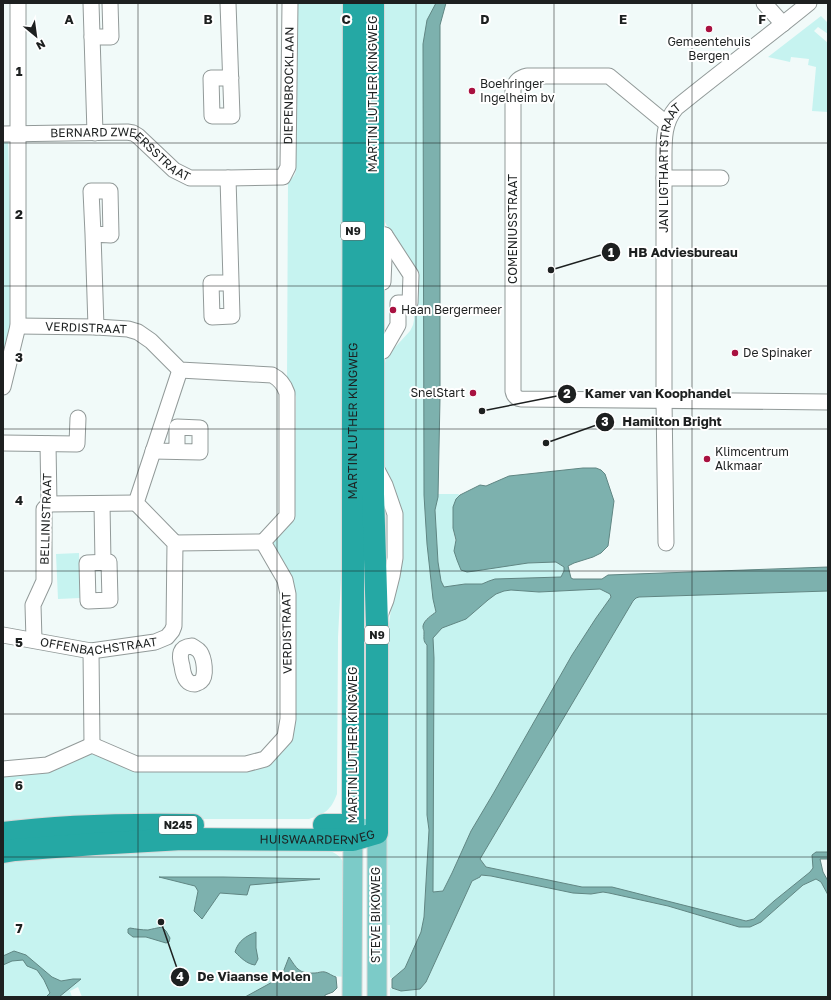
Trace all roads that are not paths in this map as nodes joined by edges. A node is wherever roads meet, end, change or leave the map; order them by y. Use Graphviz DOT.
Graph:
graph roads {
  1 [pos="18,3"];
  2 [pos="91,3"];
  3 [pos="110,3"];
  4 [pos="228,3"];
  5 [pos="290,3"];
  6 [pos="354,3"];
  7 [pos="374,3"];
  8 [pos="764,3"];
  9 [pos="809,3"];
  10 [pos="782,24"];
  11 [pos="92,37"];
  12 [pos="231,78"];
  13 [pos="667,124"];
  14 [pos="95,132"];
  15 [pos="10,134"];
  16 [pos="288,167"];
  17 [pos="228,178"];
  18 [pos="664,178"];
  19 [pos="722,178"];
  20 [pos="373,201"];
  21 [pos="93,234"];
  22 [pos="385,235"];
  23 [pos="231,283"];
  24 [pos="383,303"];
  25 [pos="398,303"];
  26 [pos="18,326"];
  27 [pos="96,327"];
  28 [pos="383,351"];
  29 [pos="180,370"];
  30 [pos="373,385"];
  31 [pos="3,387"];
  32 [pos="664,400"];
  33 [pos="828,402"];
  34 [pos="78,418"];
  35 [pos="3,443"];
  36 [pos="48,444"];
  37 [pos="153,451"];
  38 [pos="177,451"];
  39 [pos="136,503"];
  40 [pos="49,504"];
  41 [pos="102,504"];
  42 [pos="263,542"];
  43 [pos="175,543"];
  44 [pos="666,543"];
  45 [pos="103,562"];
  46 [pos="167,637"];
  47 [pos="4,640"];
  48 [pos="34,640"];
  49 [pos="182,650"];
  50 [pos="91,651"];
  51 [pos="92,745"];
  52 [pos="3,768"];
  53 [pos="353,832"];
  54 [pos="3,833"];
  55 [pos="376,833"];
  56 [pos="3,852"];
  57 [pos="352,997"];
  58 [pos="377,997"];
  1 -- 15 [label="street"];
  2 -- 11 [label="street"];
  3 -- 11 [label="street"];
  4 -- 12 [label="street"];
  5 -- 16 [label="street, DIEPENBROCKLAAN"];
  6 -- 53 [label="highway, MARTIN LUTHER KINGWEG / N9"];
  7 -- 20 [label="highway, MARTIN LUTHER KINGWEG / N9"];
  8 -- 10 [label="street"];
  9 -- 10 [label="street, JAN LIGTHARTSTRAAT"];
  10 -- 13 [label="street, JAN LIGTHARTSTRAAT"];
  11 -- 14 [label="street"];
  13 -- 18 [label="street, JAN LIGTHARTSTRAAT"];
  13 -- 32 [label="street, COMENIUSSTRAAT"];
  14 -- 15 [label="street, BERNARD ZWEERSSTRAAT"];
  14 -- 17 [label="street, BERNARD ZWEERSSTRAAT"];
  15 -- 26 [label="street"];
  16 -- 17 [label="street, BERNARD ZWEERSSTRAAT"];
  17 -- 23 [label="street"];
  18 -- 19 [label="street"];
  18 -- 32 [label="street, JAN LIGTHARTSTRAAT"];
  20 -- 22 [label="highway, N9"];
  20 -- 30 [label="highway, MARTIN LUTHER KINGWEG / N9"];
  21 -- 27 [label="street"];
  22 -- 24 [label="street, N9"];
  22 -- 25 [label="street, N9"];
  24 -- 25 [label="street"];
  24 -- 28 [label="street, N9"];
  25 -- 28 [label="street, N9"];
  26 -- 27 [label="street, VERDISTRAAT"];
  26 -- 31 [label="street"];
  27 -- 29 [label="street, VERDISTRAAT"];
  28 -- 30 [label="highway, N9"];
  29 -- 37 [label="street"];
  29 -- 42 [label="street"];
  30 -- 55 [label="highway, MARTIN LUTHER KINGWEG / N9"];
  32 -- 33 [label="street"];
  32 -- 44 [label="street, JAN LIGTHARTSTRAAT"];
  34 -- 36 [label="street"];
  35 -- 36 [label="street"];
  36 -- 40 [label="street, BELLINISTRAAT"];
  37 -- 38 [label="street"];
  37 -- 39 [label="street"];
  39 -- 41 [label="street"];
  39 -- 43 [label="street"];
  40 -- 41 [label="street"];
  40 -- 48 [label="street, BELLINISTRAAT"];
  41 -- 45 [label="street"];
  42 -- 43 [label="street"];
  42 -- 51 [label="street, VERDISTRAAT"];
  43 -- 46 [label="street, OFFENBACHSTRAAT"];
  46 -- 49 [label="street, OFFENBACHSTRAAT"];
  46 -- 50 [label="street, OFFENBACHSTRAAT"];
  47 -- 48 [label="street, OFFENBACHSTRAAT"];
  48 -- 50 [label="street, OFFENBACHSTRAAT"];
  50 -- 51 [label="street"];
  51 -- 52 [label="street"];
  53 -- 54 [label="highway, HUISWAARDERWEG / N245"];
  53 -- 55 [label="highway, HUISWAARDERWEG / N245"];
  53 -- 56 [label="highway, HUISWAARDERWEG / N245"];
  53 -- 57 [label="main road, STEVE BIKOWEG / N9"];
  55 -- 58 [label="main road, STEVE BIKOWEG / N9"];
}
